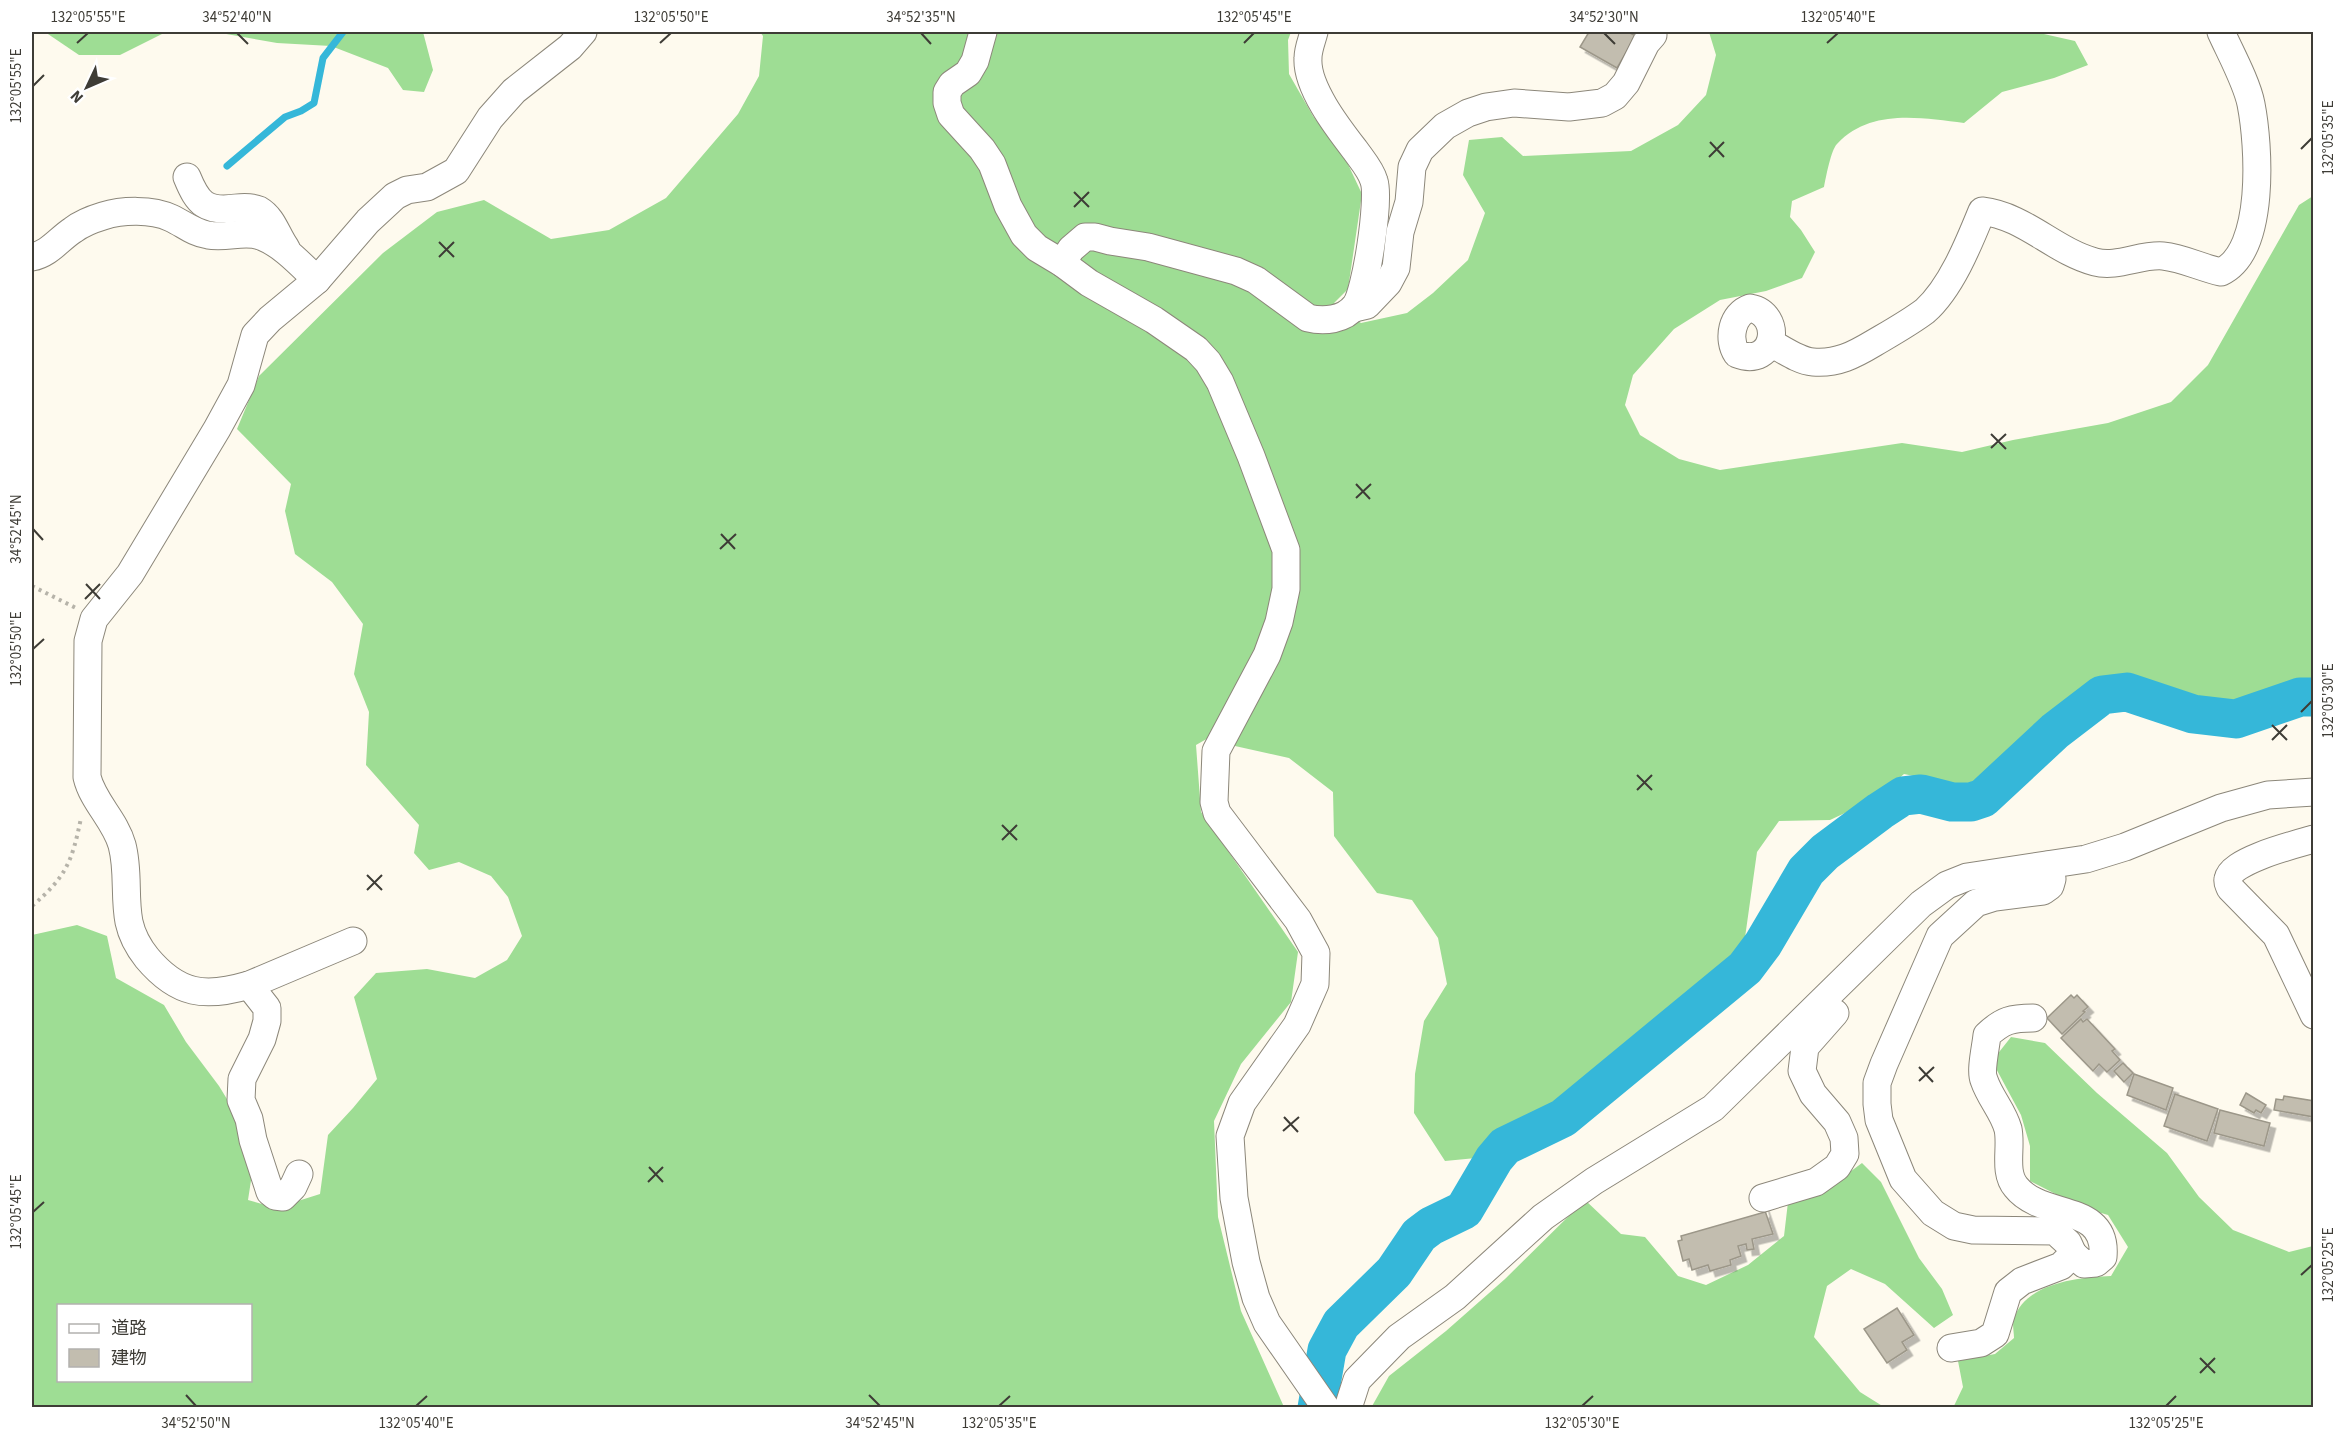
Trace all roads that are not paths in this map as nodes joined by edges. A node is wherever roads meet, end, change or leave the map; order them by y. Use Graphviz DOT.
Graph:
graph roads {
  1 [pos="583,32"];
  2 [pos="983,32"];
  3 [pos="1314,32"];
  4 [pos="2221,32"];
  5 [pos="1653,35"];
  6 [pos="187,177"];
  7 [pos="32,257"];
  8 [pos="295,260"];
  9 [pos="1062,262"];
  10 [pos="317,280"];
  11 [pos="1354,308"];
  12 [pos="1772,343"];
  13 [pos="2313,792"];
  14 [pos="2313,838"];
  15 [pos="2048,866"];
  16 [pos="353,941"];
  17 [pos="1841,981"];
  18 [pos="249,985"];
  19 [pos="2313,1015"];
  20 [pos="2033,1018"];
  21 [pos="299,1174"];
  22 [pos="1763,1198"];
  23 [pos="2073,1254"];
  24 [pos="1951,1348"];
  25 [pos="1326,1407"];
  26 [pos="1348,1407"];
  1 -- 10 [label="street"];
  2 -- 9 [label="street"];
  3 -- 11 [label="street"];
  4 -- 12 [label="street"];
  5 -- 11 [label="street"];
  6 -- 8 [label="street"];
  7 -- 8 [label="street"];
  8 -- 10 [label="street"];
  9 -- 11 [label="street"];
  9 -- 25 [label="street"];
  10 -- 18 [label="street"];
  13 -- 15 [label="street"];
  14 -- 19 [label="street"];
  15 -- 17 [label="street"];
  15 -- 23 [label="street"];
  16 -- 18 [label="street"];
  17 -- 22 [label="street"];
  17 -- 26 [label="street"];
  18 -- 21 [label="street"];
  20 -- 23 [label="street"];
  23 -- 24 [label="street"];
}
